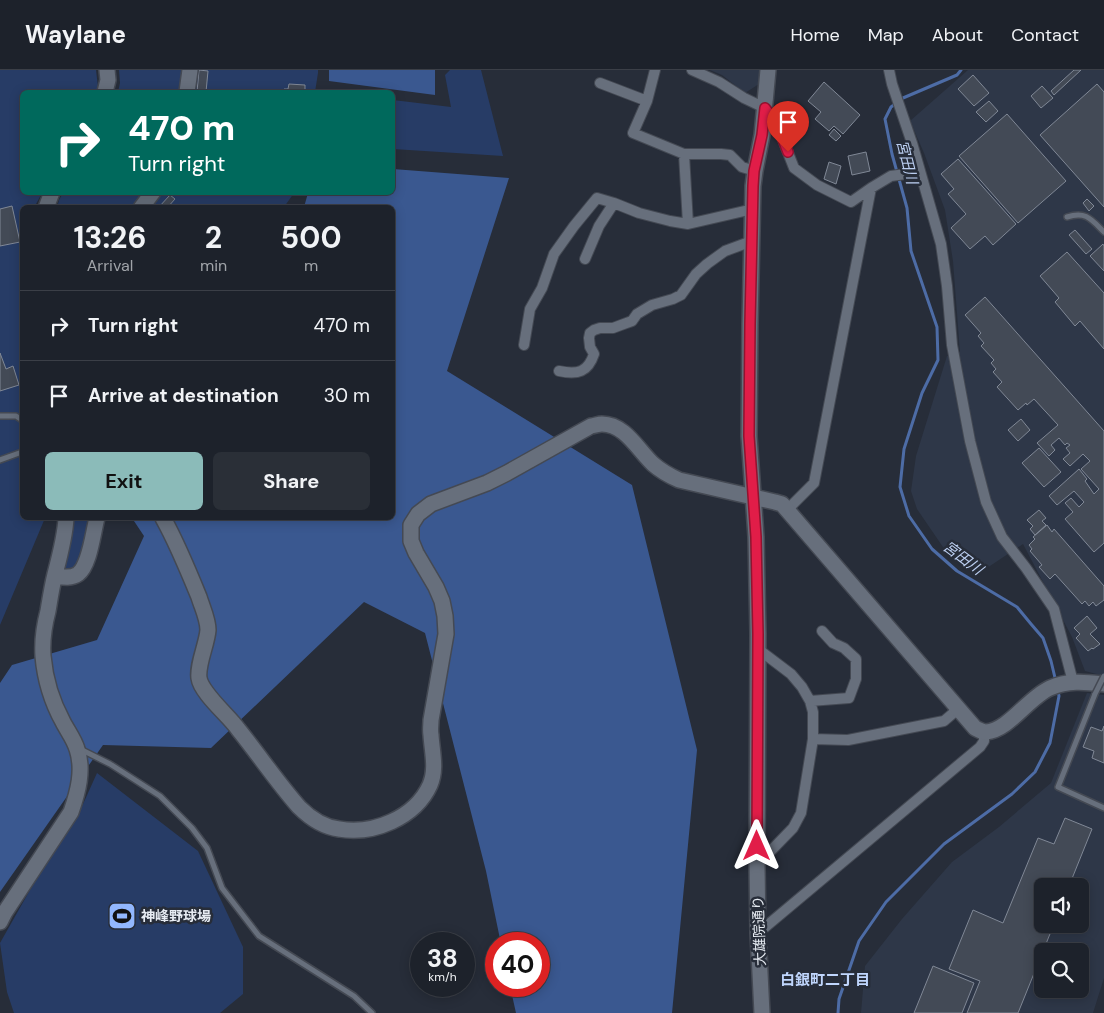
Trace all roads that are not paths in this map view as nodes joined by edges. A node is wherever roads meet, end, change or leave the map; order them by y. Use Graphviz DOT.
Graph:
graph roads {
  1 [pos="106,70"];
  2 [pos="190,70"];
  3 [pos="655,70"];
  4 [pos="692,70"];
  5 [pos="768,70"];
  6 [pos="889,70"];
  7 [pos="600,83"];
  8 [pos="106,90"];
  9 [pos="187,90"];
  10 [pos="647,101"];
  11 [pos="765,108"];
  12 [pos="684,154"];
  13 [pos="754,171"];
  14 [pos="920,172"];
  15 [pos="871,188"];
  16 [pos="614,203"];
  17 [pos="752,208"];
  18 [pos="1067,217"];
  19 [pos="688,224"];
  20 [pos="1104,232"];
  21 [pos="752,241"];
  22 [pos="585,259"];
  23 [pos="524,345"];
  24 [pos="559,371"];
  25 [pos="0,416"];
  26 [pos="20,419"];
  27 [pos="20,453"];
  28 [pos="0,460"];
  29 [pos="753,498"];
  30 [pos="788,509"];
  31 [pos="66,520"];
  32 [pos="97,520"];
  33 [pos="164,520"];
  34 [pos="55,576"];
  35 [pos="822,631"];
  36 [pos="758,649"];
  37 [pos="1104,675"];
  38 [pos="1069,682"];
  39 [pos="1099,689"];
  40 [pos="810,701"];
  41 [pos="958,710"];
  42 [pos="984,732"];
  43 [pos="813,739"];
  44 [pos="77,748"];
  45 [pos="1104,808"];
  46 [pos="757,866"];
  47 [pos="0,922"];
  48 [pos="758,933"];
  49 [pos="372,1013"];
  50 [pos="762,1013"];
  1 -- 8 [label="street"];
  2 -- 9 [label="street"];
  3 -- 10 [label="street"];
  4 -- 11 [label="street"];
  5 -- 11 [label="street, 大雄院通り"];
  6 -- 14 [label="street"];
  7 -- 10 [label="street"];
  10 -- 12 [label="street"];
  11 -- 13 [label="street, 大雄院通り"];
  11 -- 15 [label="street"];
  12 -- 13 [label="street"];
  12 -- 19 [label="street"];
  13 -- 17 [label="street, 大雄院通り"];
  14 -- 15 [label="street"];
  14 -- 38 [label="street"];
  15 -- 30 [label="street"];
  16 -- 19 [label="street"];
  16 -- 22 [label="street"];
  16 -- 23 [label="street"];
  17 -- 19 [label="street"];
  17 -- 21 [label="street, 大雄院通り"];
  18 -- 20 [label="lane"];
  21 -- 24 [label="street"];
  21 -- 29 [label="street, 大雄院通り"];
  25 -- 26 [label="lane"];
  27 -- 28 [label="lane"];
  29 -- 30 [label="street"];
  29 -- 33 [label="street"];
  29 -- 36 [label="street, 大雄院通り"];
  30 -- 41 [label="street"];
  31 -- 34 [label="street"];
  32 -- 34 [label="street"];
  34 -- 44 [label="street"];
  35 -- 40 [label="street"];
  36 -- 40 [label="street"];
  36 -- 46 [label="street, 大雄院通り"];
  37 -- 39 [label="lane, bridge"];
  38 -- 39 [label="street"];
  38 -- 42 [label="street"];
  39 -- 45 [label="lane"];
  40 -- 43 [label="street"];
  41 -- 42 [label="street"];
  41 -- 43 [label="street"];
  42 -- 48 [label="street"];
  43 -- 46 [label="street"];
  44 -- 47 [label="street"];
  44 -- 49 [label="lane"];
  46 -- 48 [label="street, 大雄院通り"];
  48 -- 50 [label="street, 大雄院通り"];
}
